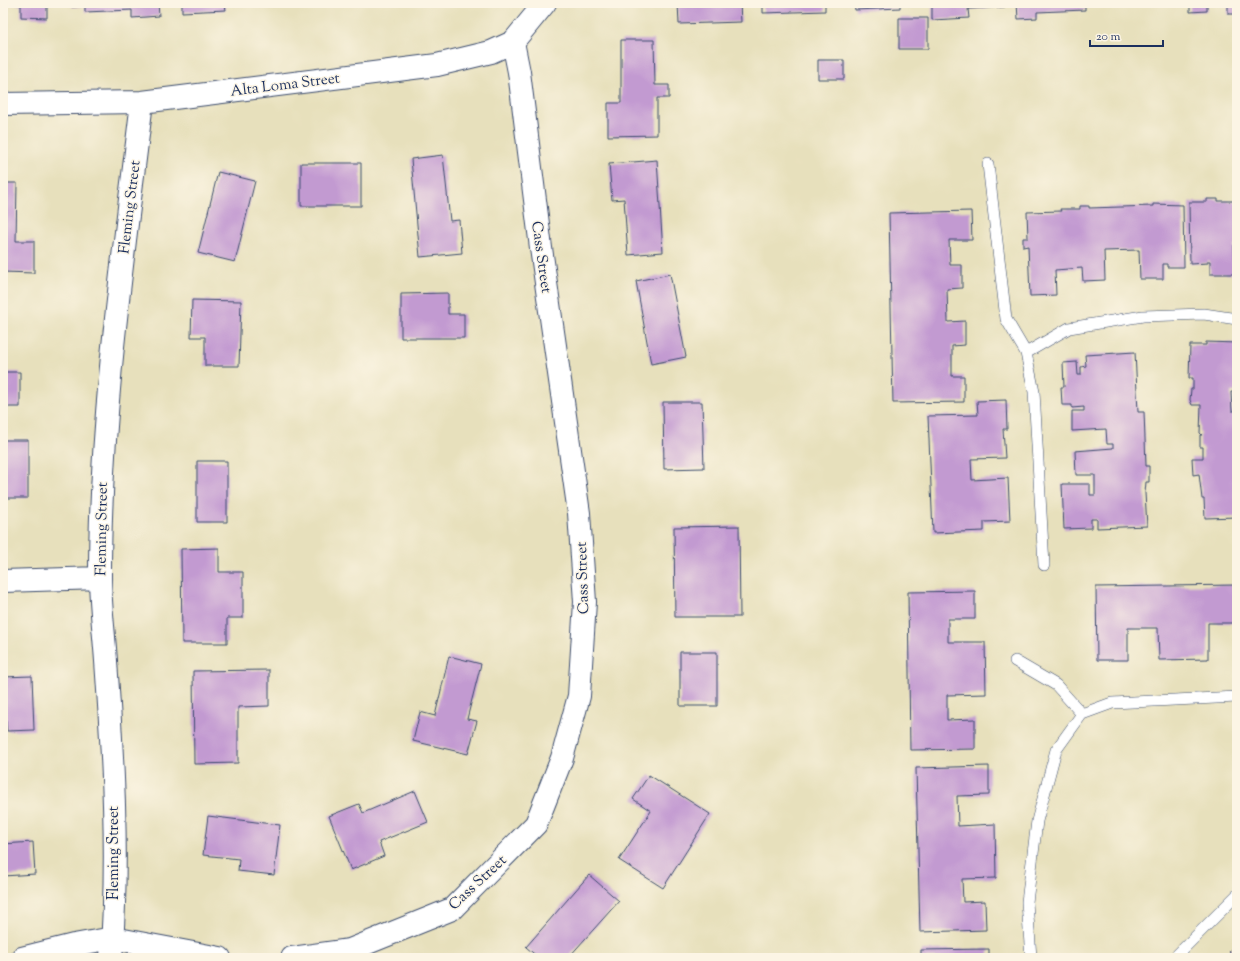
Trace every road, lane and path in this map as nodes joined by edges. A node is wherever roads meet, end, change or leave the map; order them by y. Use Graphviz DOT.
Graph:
graph roads {
  1 [pos="545,3"];
  2 [pos="513,42"];
  3 [pos="142,102"];
  4 [pos="3,104"];
  5 [pos="988,164"];
  6 [pos="1237,319"];
  7 [pos="1026,353"];
  8 [pos="1044,565"];
  9 [pos="100,578"];
  10 [pos="3,581"];
  11 [pos="1015,660"];
  12 [pos="1237,697"];
  13 [pos="1082,714"];
  14 [pos="1237,895"];
  15 [pos="112,948"];
  16 [pos="22,958"];
  17 [pos="220,958"];
  18 [pos="292,958"];
  19 [pos="1031,958"];
  20 [pos="1174,958"];
  1 -- 2 [label="street, Alta Loma Street"];
  2 -- 3 [label="street, Alta Loma Street"];
  2 -- 18 [label="street, Cass Street"];
  3 -- 4 [label="street, Alta Loma Street"];
  3 -- 9 [label="street, Fleming Street"];
  5 -- 7 [label="lane"];
  6 -- 7 [label="lane"];
  7 -- 8 [label="lane"];
  9 -- 10 [label="street"];
  9 -- 15 [label="street, Fleming Street"];
  11 -- 13 [label="lane"];
  12 -- 13 [label="lane"];
  13 -- 19 [label="lane"];
  14 -- 20 [label="lane"];
  15 -- 16 [label="street"];
  15 -- 17 [label="street"];
}
